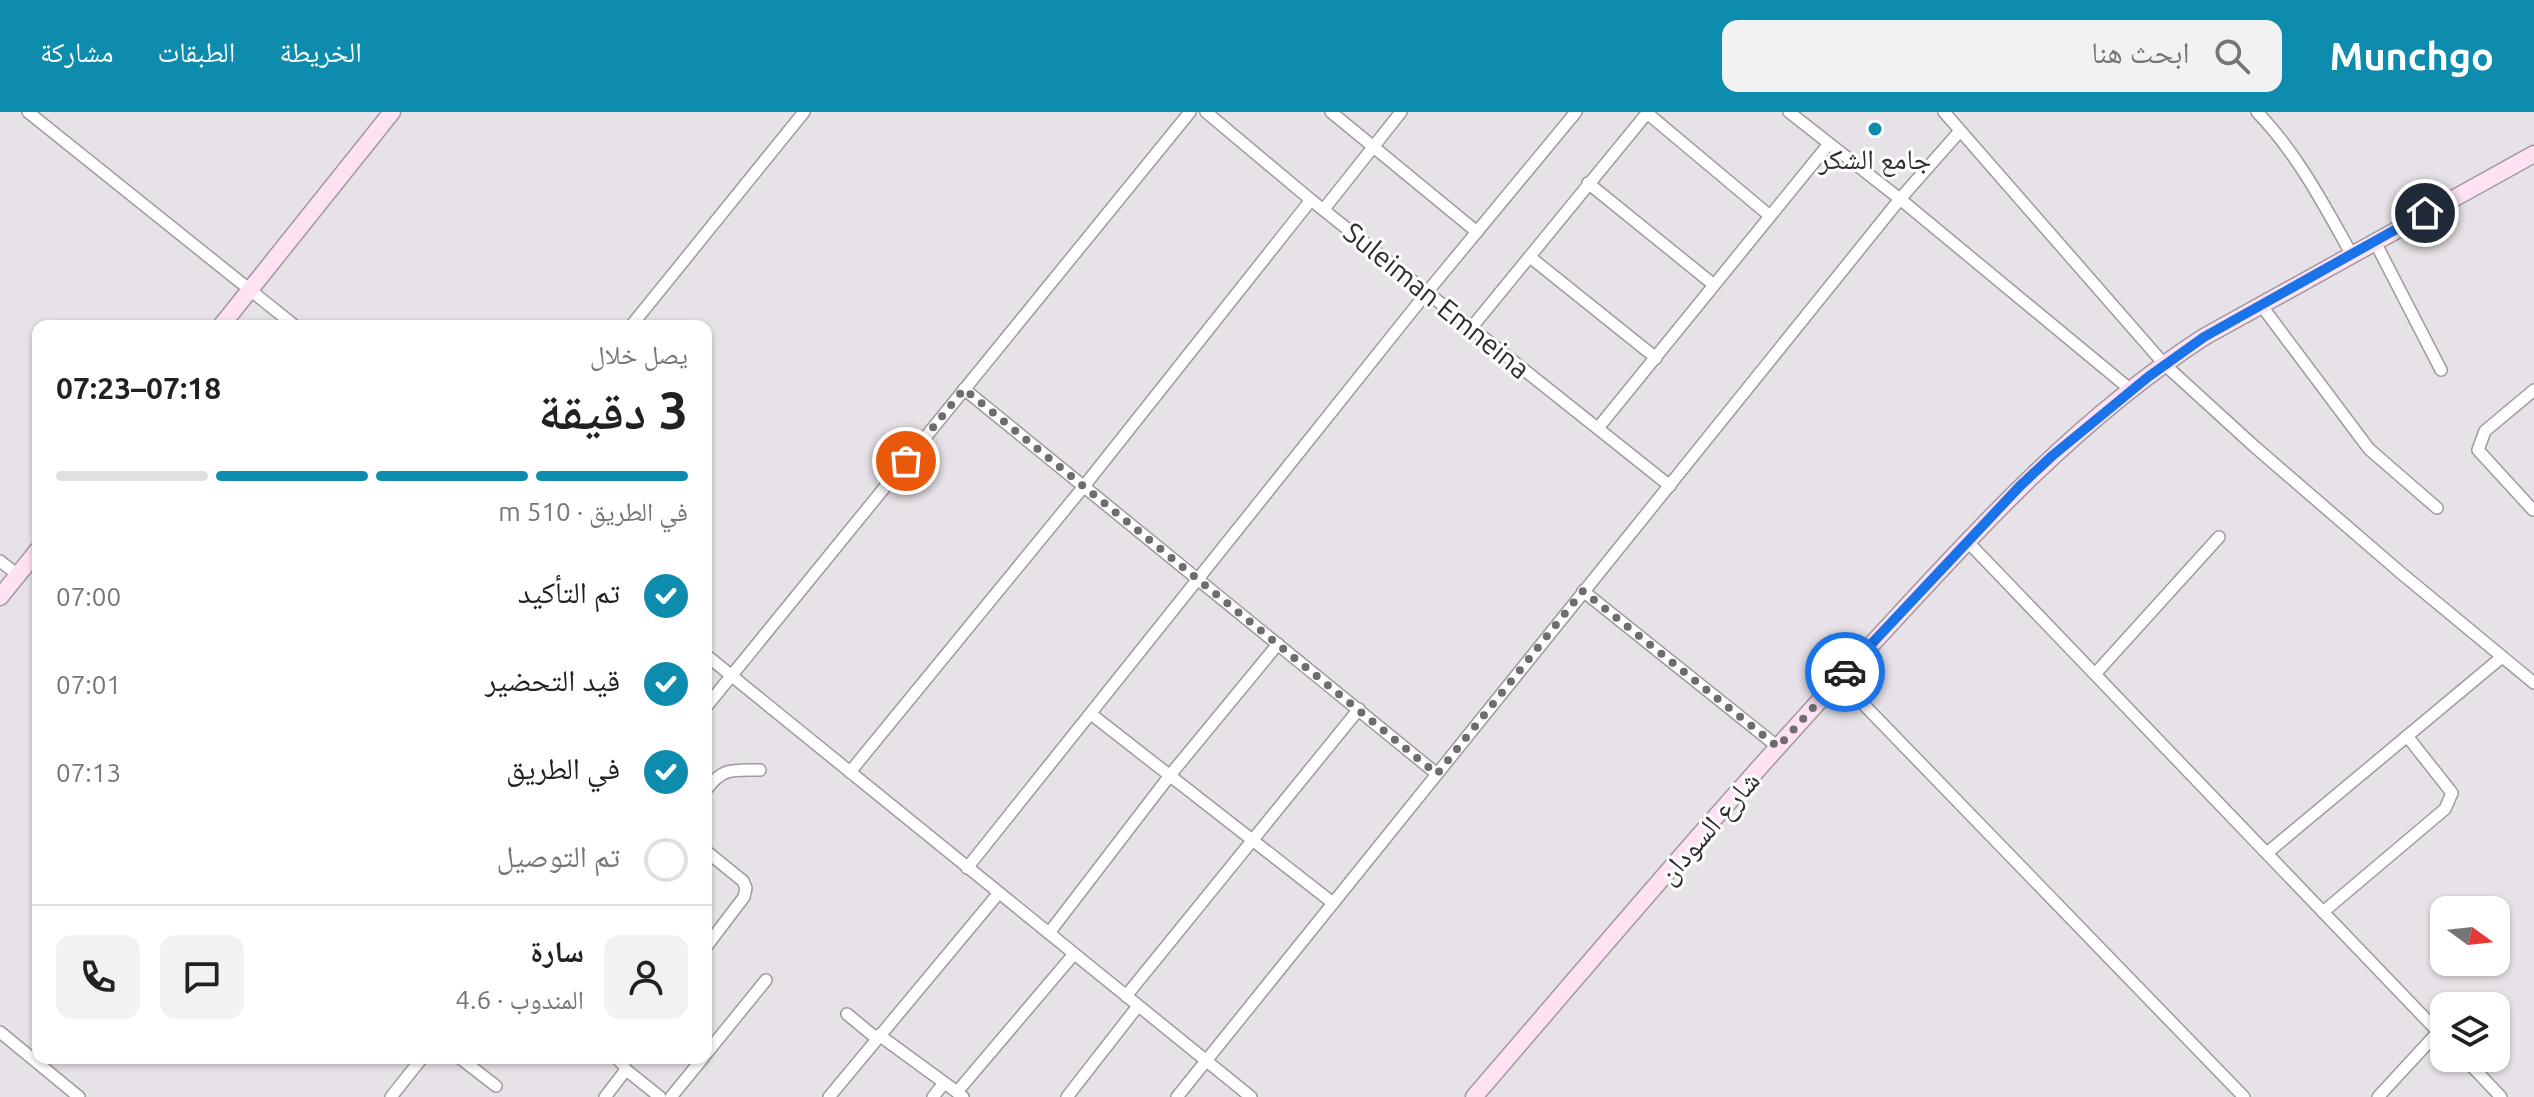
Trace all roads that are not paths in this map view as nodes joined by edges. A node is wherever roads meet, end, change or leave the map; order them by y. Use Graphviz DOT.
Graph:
graph roads {
  1 [pos="28,112"];
  2 [pos="804,112"];
  3 [pos="1190,112"];
  4 [pos="1206,112"];
  5 [pos="1331,112"];
  6 [pos="1401,112"];
  7 [pos="1789,112"];
  8 [pos="1944,112"];
  9 [pos="2257,112"];
  10 [pos="1648,113"];
  11 [pos="1570,114"];
  12 [pos="385,115"];
  13 [pos="1960,131"];
  14 [pos="1828,145"];
  15 [pos="1373,146"];
  16 [pos="2534,154"];
  17 [pos="1588,183"];
  18 [pos="1900,199"];
  19 [pos="1311,200"];
  20 [pos="1324,209"];
  21 [pos="1770,216"];
  22 [pos="1477,232"];
  23 [pos="2375,242"];
  24 [pos="2352,255"];
  25 [pos="1530,257"];
  26 [pos="1714,285"];
  27 [pos="251,289"];
  28 [pos="1428,291"];
  29 [pos="2261,305"];
  30 [pos="226,320"];
  31 [pos="288,320"];
  32 [pos="636,320"];
  33 [pos="1472,327"];
  34 [pos="1656,358"];
  35 [pos="2164,364"];
  36 [pos="2441,370"];
  37 [pos="964,389"];
  38 [pos="2131,390"];
  39 [pos="2534,390"];
  40 [pos="1598,428"];
  41 [pos="1085,485"];
  42 [pos="1670,486"];
  43 [pos="2437,508"];
  44 [pos="2534,510"];
  45 [pos="2219,537"];
  46 [pos="1967,541"];
  47 [pos="32,558"];
  48 [pos="0,561"];
  49 [pos="18,575"];
  50 [pos="1199,578"];
  51 [pos="1583,591"];
  52 [pos="0,597"];
  53 [pos="1278,644"];
  54 [pos="2502,657"];
  55 [pos="712,660"];
  56 [pos="2095,674"];
  57 [pos="732,675"];
  58 [pos="1839,679"];
  59 [pos="2534,683"];
  60 [pos="712,700"];
  61 [pos="1359,709"];
  62 [pos="1091,714"];
  63 [pos="2407,736"];
  64 [pos="1778,747"];
  65 [pos="760,770"];
  66 [pos="850,772"];
  67 [pos="1171,774"];
  68 [pos="1437,774"];
  69 [pos="712,784"];
  70 [pos="1254,839"];
  71 [pos="2267,853"];
  72 [pos="712,856"];
  73 [pos="967,868"];
  74 [pos="998,894"];
  75 [pos="1333,903"];
  76 [pos="2323,912"];
  77 [pos="1049,933"];
  78 [pos="712,939"];
  79 [pos="1074,954"];
  80 [pos="766,980"];
  81 [pos="1126,996"];
  82 [pos="1138,1006"];
  83 [pos="847,1014"];
  84 [pos="2430,1024"];
  85 [pos="0,1032"];
  86 [pos="877,1036"];
  87 [pos="712,1046"];
  88 [pos="2430,1046"];
  89 [pos="32,1055"];
  90 [pos="1206,1060"];
  91 [pos="43,1064"];
  92 [pos="417,1064"];
  93 [pos="468,1064"];
  94 [pos="623,1064"];
  95 [pos="698,1064"];
  96 [pos="625,1069"];
  97 [pos="2477,1072"];
  98 [pos="944,1083"];
  99 [pos="496,1086"];
  100 [pos="960,1095"];
  101 [pos="79,1097"];
  102 [pos="391,1097"];
  103 [pos="605,1097"];
  104 [pos="660,1097"];
  105 [pos="671,1097"];
  106 [pos="829,1097"];
  107 [pos="933,1097"];
  108 [pos="1067,1097"];
  109 [pos="1177,1097"];
  110 [pos="1251,1097"];
  111 [pos="1474,1097"];
  112 [pos="2243,1097"];
  113 [pos="2378,1097"];
  114 [pos="2501,1097"];
  1 -- 27 [label="street"];
  2 -- 32 [label="street"];
  3 -- 37 [label="street"];
  4 -- 19 [label="street, Suleiman Emneina"];
  5 -- 15 [label="street"];
  6 -- 15 [label="street"];
  7 -- 14 [label="street"];
  8 -- 13 [label="street"];
  9 -- 24 [label="street"];
  10 -- 17 [label="street"];
  10 -- 21 [label="street"];
  11 -- 22 [label="street"];
  12 -- 27 [label="main road"];
  13 -- 18 [label="street"];
  13 -- 35 [label="street"];
  14 -- 18 [label="street"];
  14 -- 21 [label="street"];
  15 -- 20 [label="street"];
  15 -- 22 [label="street"];
  16 -- 23 [label="main road, شارع السودان"];
  17 -- 25 [label="street"];
  17 -- 26 [label="street"];
  18 -- 38 [label="street"];
  18 -- 42 [label="street"];
  19 -- 20 [label="street, Suleiman Emneina"];
  19 -- 41 [label="street"];
  20 -- 28 [label="street, Suleiman Emneina"];
  21 -- 26 [label="street"];
  22 -- 28 [label="street"];
  23 -- 24 [label="main road, شارع السودان"];
  23 -- 36 [label="street"];
  24 -- 29 [label="main road, شارع السودان"];
  25 -- 33 [label="street"];
  25 -- 34 [label="street"];
  26 -- 34 [label="street"];
  27 -- 30 [label="main road"];
  27 -- 31 [label="street"];
  28 -- 33 [label="street, Suleiman Emneina"];
  28 -- 50 [label="street"];
  29 -- 35 [label="main road, شارع السودان"];
  29 -- 43 [label="street"];
  33 -- 40 [label="street, Suleiman Emneina"];
  34 -- 40 [label="street"];
  35 -- 38 [label="main road, شارع السودان"];
  35 -- 54 [label="street"];
  37 -- 41 [label="street"];
  37 -- 57 [label="street"];
  38 -- 46 [label="main road, شارع السودان"];
  39 -- 44 [label="street"];
  40 -- 42 [label="street, Suleiman Emneina"];
  41 -- 50 [label="street"];
  41 -- 66 [label="street"];
  42 -- 51 [label="street"];
  45 -- 56 [label="street"];
  46 -- 56 [label="street"];
  46 -- 58 [label="main road, شارع السودان"];
  47 -- 49 [label="main road"];
  48 -- 49 [label="street"];
  49 -- 52 [label="main road"];
  50 -- 53 [label="street"];
  50 -- 62 [label="street"];
  51 -- 64 [label="street"];
  51 -- 68 [label="street"];
  53 -- 61 [label="street"];
  53 -- 67 [label="street"];
  54 -- 59 [label="street"];
  54 -- 63 [label="street"];
  55 -- 57 [label="street"];
  56 -- 71 [label="street"];
  57 -- 60 [label="street"];
  57 -- 66 [label="street"];
  58 -- 64 [label="main road, شارع السودان"];
  58 -- 112 [label="street"];
  61 -- 68 [label="street"];
  61 -- 70 [label="street"];
  62 -- 67 [label="street"];
  62 -- 73 [label="street"];
  63 -- 71 [label="street"];
  63 -- 76 [label="street"];
  64 -- 111 [label="main road, شارع السودان"];
  65 -- 69 [label="street"];
  66 -- 73 [label="street"];
  67 -- 70 [label="street"];
  67 -- 77 [label="street"];
  68 -- 75 [label="street"];
  70 -- 75 [label="street"];
  70 -- 81 [label="street"];
  71 -- 76 [label="street"];
  72 -- 78 [label="street"];
  73 -- 74 [label="street"];
  74 -- 77 [label="street"];
  74 -- 86 [label="street"];
  75 -- 90 [label="street"];
  76 -- 84 [label="street"];
  77 -- 79 [label="street"];
  79 -- 81 [label="street"];
  79 -- 100 [label="street"];
  80 -- 87 [label="street"];
  81 -- 82 [label="street"];
  82 -- 90 [label="street"];
  82 -- 108 [label="street"];
  83 -- 86 [label="street"];
  85 -- 89 [label="street"];
  86 -- 98 [label="street"];
  86 -- 106 [label="street"];
  88 -- 113 [label="street"];
  90 -- 109 [label="street"];
  90 -- 110 [label="street"];
  91 -- 101 [label="street"];
  92 -- 102 [label="street"];
  93 -- 99 [label="street"];
  94 -- 96 [label="street"];
  95 -- 105 [label="street"];
  96 -- 103 [label="street"];
  96 -- 104 [label="street"];
  97 -- 114 [label="street"];
  98 -- 100 [label="street"];
  98 -- 107 [label="street"];
}
